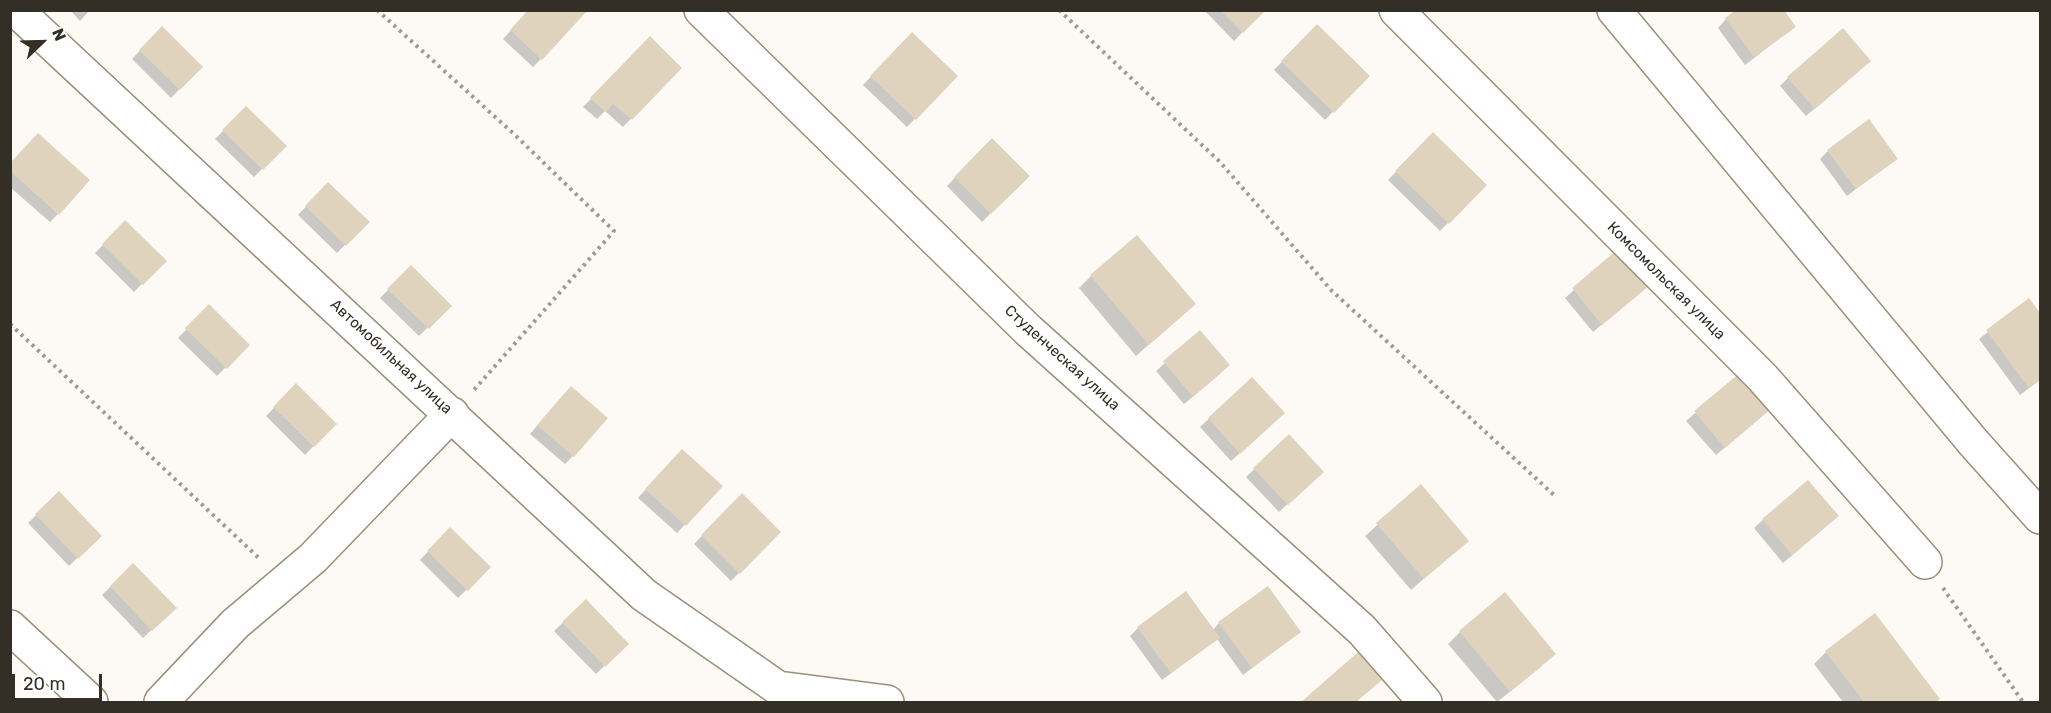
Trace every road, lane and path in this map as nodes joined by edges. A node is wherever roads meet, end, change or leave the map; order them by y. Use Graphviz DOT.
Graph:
graph roads {
  1 [pos="16,10"];
  2 [pos="377,10"];
  3 [pos="701,10"];
  4 [pos="1059,10"];
  5 [pos="1614,10"];
  6 [pos="1399,11"];
  7 [pos="10,324"];
  8 [pos="452,414"];
  9 [pos="1554,495"];
  10 [pos="2040,517"];
  11 [pos="1924,562"];
  12 [pos="285,582"];
  13 [pos="10,627"];
  14 [pos="781,695"];
  15 [pos="1420,701"];
  16 [pos="92,702"];
  17 [pos="161,702"];
  18 [pos="887,702"];
  19 [pos="2023,702"];
  1 -- 8 [label="street, Автомобильная улица"];
  2 -- 8 [label="path"];
  3 -- 15 [label="street, Студенческая улица"];
  4 -- 9 [label="path"];
  5 -- 10 [label="street"];
  6 -- 11 [label="street, Комсомольская улица"];
  7 -- 12 [label="path"];
  8 -- 12 [label="street"];
  8 -- 14 [label="street, Автомобильная улица"];
  11 -- 19 [label="path"];
  12 -- 17 [label="street"];
  13 -- 16 [label="street"];
  14 -- 18 [label="street"];
}
